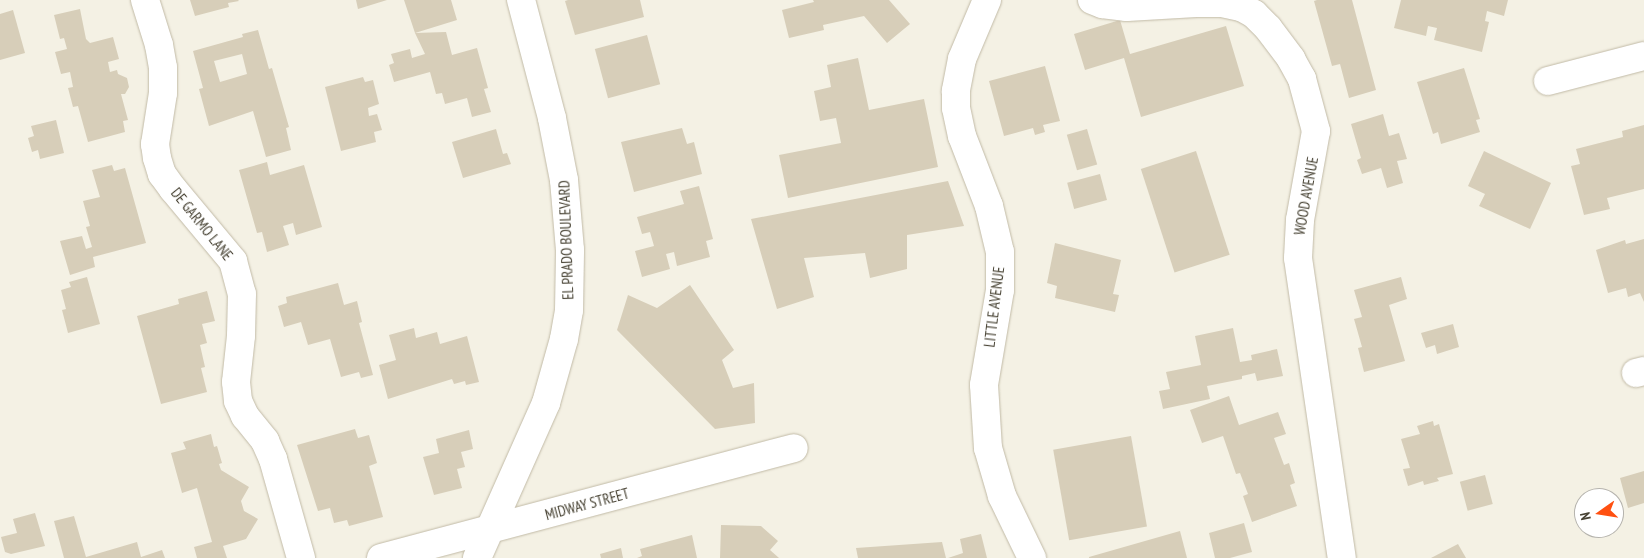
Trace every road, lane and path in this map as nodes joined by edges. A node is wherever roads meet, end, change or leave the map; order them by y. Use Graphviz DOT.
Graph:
graph roads {
  1 [pos="145,0"];
  2 [pos="521,0"];
  3 [pos="987,0"];
  4 [pos="1092,0"];
  5 [pos="1644,56"];
  6 [pos="1548,81"];
  7 [pos="794,448"];
  8 [pos="489,530"];
  9 [pos="301,558"];
  10 [pos="380,558"];
  11 [pos="477,558"];
  12 [pos="1032,558"];
  13 [pos="1342,558"];
  1 -- 9 [label="street, DE GARMO LANE"];
  2 -- 8 [label="street, EL PRADO BOULEVARD"];
  3 -- 12 [label="street, LITTLE AVENUE"];
  4 -- 13 [label="street, WOOD AVENUE"];
  5 -- 6 [label="street"];
  7 -- 8 [label="street, MIDWAY STREET"];
  8 -- 10 [label="street, MIDWAY STREET"];
  8 -- 11 [label="street, EL PRADO BOULEVARD"];
}
